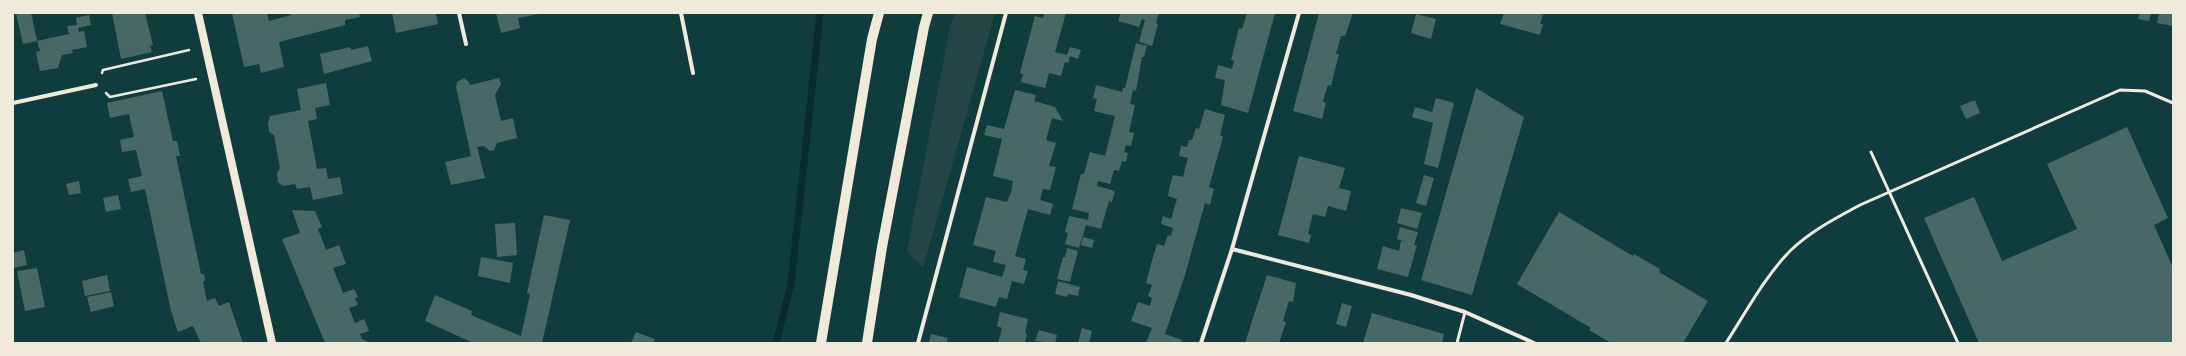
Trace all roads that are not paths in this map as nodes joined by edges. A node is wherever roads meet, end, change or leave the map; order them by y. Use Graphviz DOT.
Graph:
graph roads {
  1 [pos="198,13"];
  2 [pos="460,13"];
  3 [pos="682,13"];
  4 [pos="879,13"];
  5 [pos="928,13"];
  6 [pos="1006,13"];
  7 [pos="1299,13"];
  8 [pos="466,44"];
  9 [pos="693,73"];
  10 [pos="96,85"];
  11 [pos="13,103"];
  12 [pos="2173,103"];
  13 [pos="1872,152"];
  14 [pos="1889,192"];
  15 [pos="1232,249"];
  16 [pos="1465,312"];
  17 [pos="272,343"];
  18 [pos="821,343"];
  19 [pos="867,343"];
  20 [pos="918,343"];
  21 [pos="1201,343"];
  22 [pos="1457,343"];
  23 [pos="1534,343"];
  24 [pos="1726,343"];
  25 [pos="1958,343"];
  1 -- 17 [label="main road"];
  2 -- 8 [label="street"];
  3 -- 9 [label="street"];
  4 -- 18 [label="main road"];
  5 -- 19 [label="main road"];
  6 -- 20 [label="street"];
  7 -- 15 [label="street"];
  10 -- 11 [label="street"];
  12 -- 14 [label="lane"];
  13 -- 14 [label="lane"];
  14 -- 24 [label="lane"];
  14 -- 25 [label="lane"];
  15 -- 16 [label="street"];
  15 -- 21 [label="street"];
  16 -- 22 [label="lane"];
  16 -- 23 [label="street"];
}
